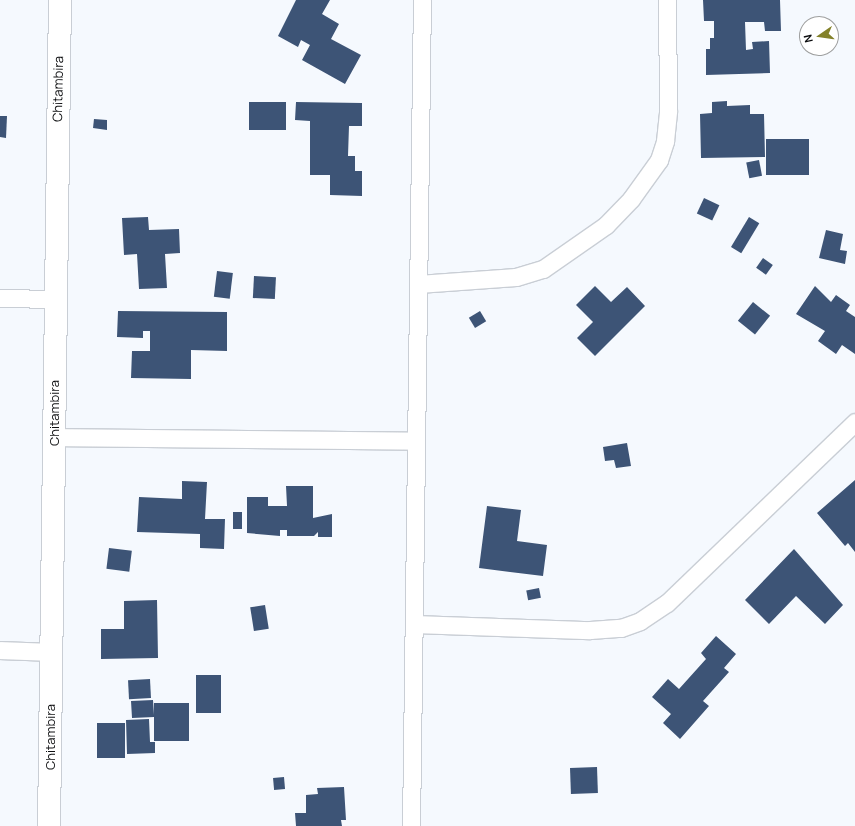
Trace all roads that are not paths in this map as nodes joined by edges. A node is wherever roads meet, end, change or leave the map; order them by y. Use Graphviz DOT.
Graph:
graph roads {
  1 [pos="60,0"];
  2 [pos="422,0"];
  3 [pos="667,0"];
  4 [pos="418,284"];
  5 [pos="0,298"];
  6 [pos="55,300"];
  7 [pos="855,422"];
  8 [pos="54,437"];
  9 [pos="415,442"];
  10 [pos="414,624"];
  11 [pos="0,650"];
  12 [pos="51,652"];
  13 [pos="49,826"];
  14 [pos="411,826"];
  1 -- 6 [label="street, Chitambira"];
  2 -- 4 [label="street"];
  3 -- 4 [label="street"];
  4 -- 9 [label="street"];
  5 -- 6 [label="street"];
  6 -- 8 [label="street, Chitambira"];
  7 -- 10 [label="street"];
  8 -- 9 [label="street"];
  8 -- 12 [label="street, Chitambira"];
  9 -- 10 [label="street"];
  10 -- 14 [label="street"];
  11 -- 12 [label="street"];
  12 -- 13 [label="street, Chitambira"];
}
